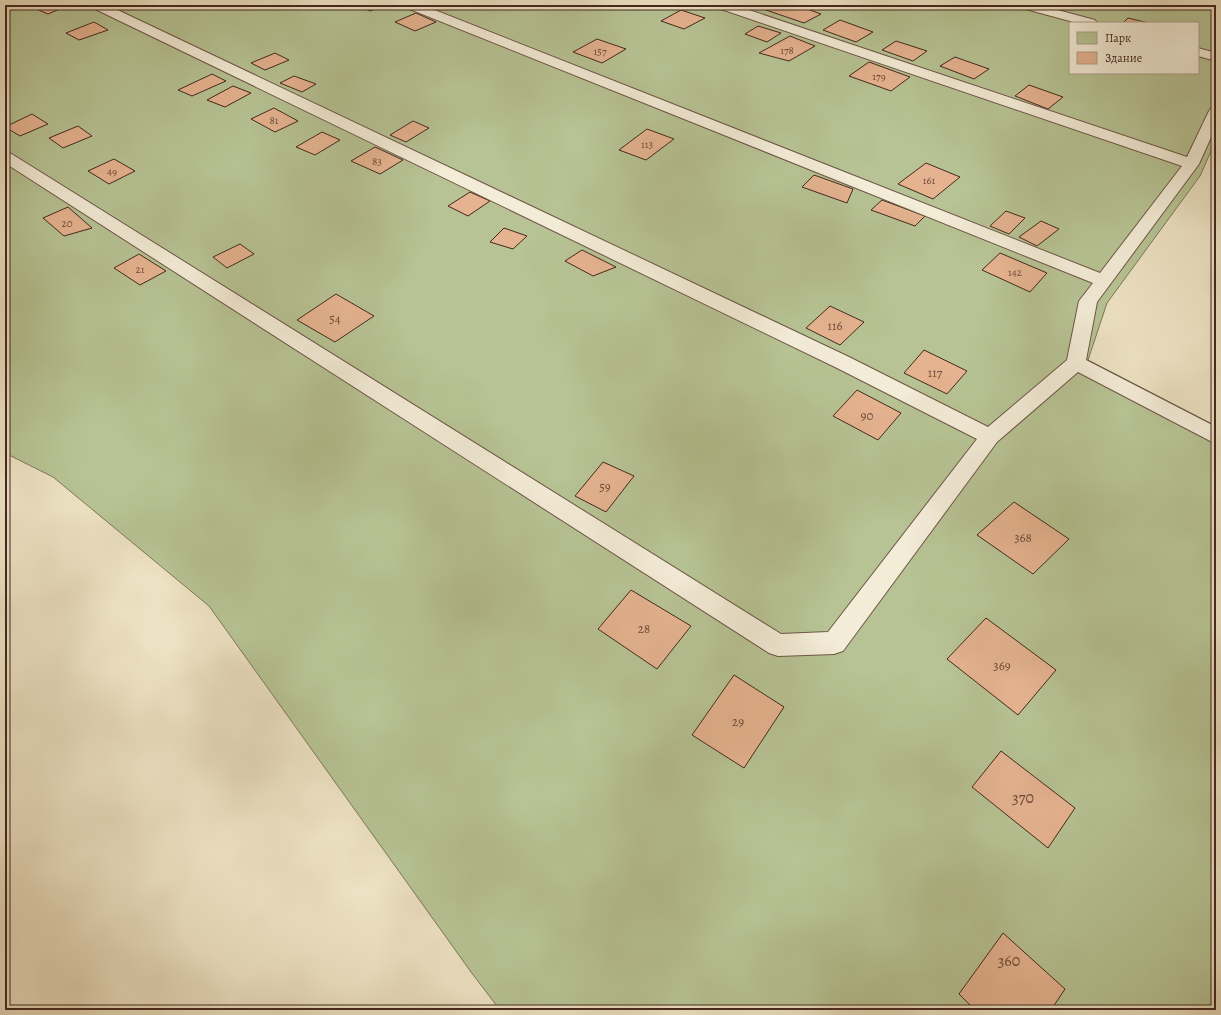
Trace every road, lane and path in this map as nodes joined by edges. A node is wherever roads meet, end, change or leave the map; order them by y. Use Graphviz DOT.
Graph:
graph roads {
  1 [pos="97,5"];
  2 [pos="411,5"];
  3 [pos="722,5"];
  4 [pos="1026,5"];
  5 [pos="1087,22"];
  6 [pos="1199,52"];
  7 [pos="1216,57"];
  8 [pos="1216,111"];
  9 [pos="5,156"];
  10 [pos="1191,164"];
  11 [pos="1104,281"];
  12 [pos="1076,362"];
  13 [pos="1216,436"];
  14 [pos="990,437"];
  1 -- 14 [label="lane"];
  2 -- 11 [label="lane"];
  3 -- 10 [label="lane"];
  4 -- 5 [label="lane"];
  6 -- 7 [label="lane"];
  8 -- 10 [label="lane"];
  9 -- 14 [label="lane"];
  10 -- 11 [label="lane"];
  11 -- 12 [label="lane"];
  12 -- 13 [label="lane"];
  12 -- 14 [label="lane"];
}
